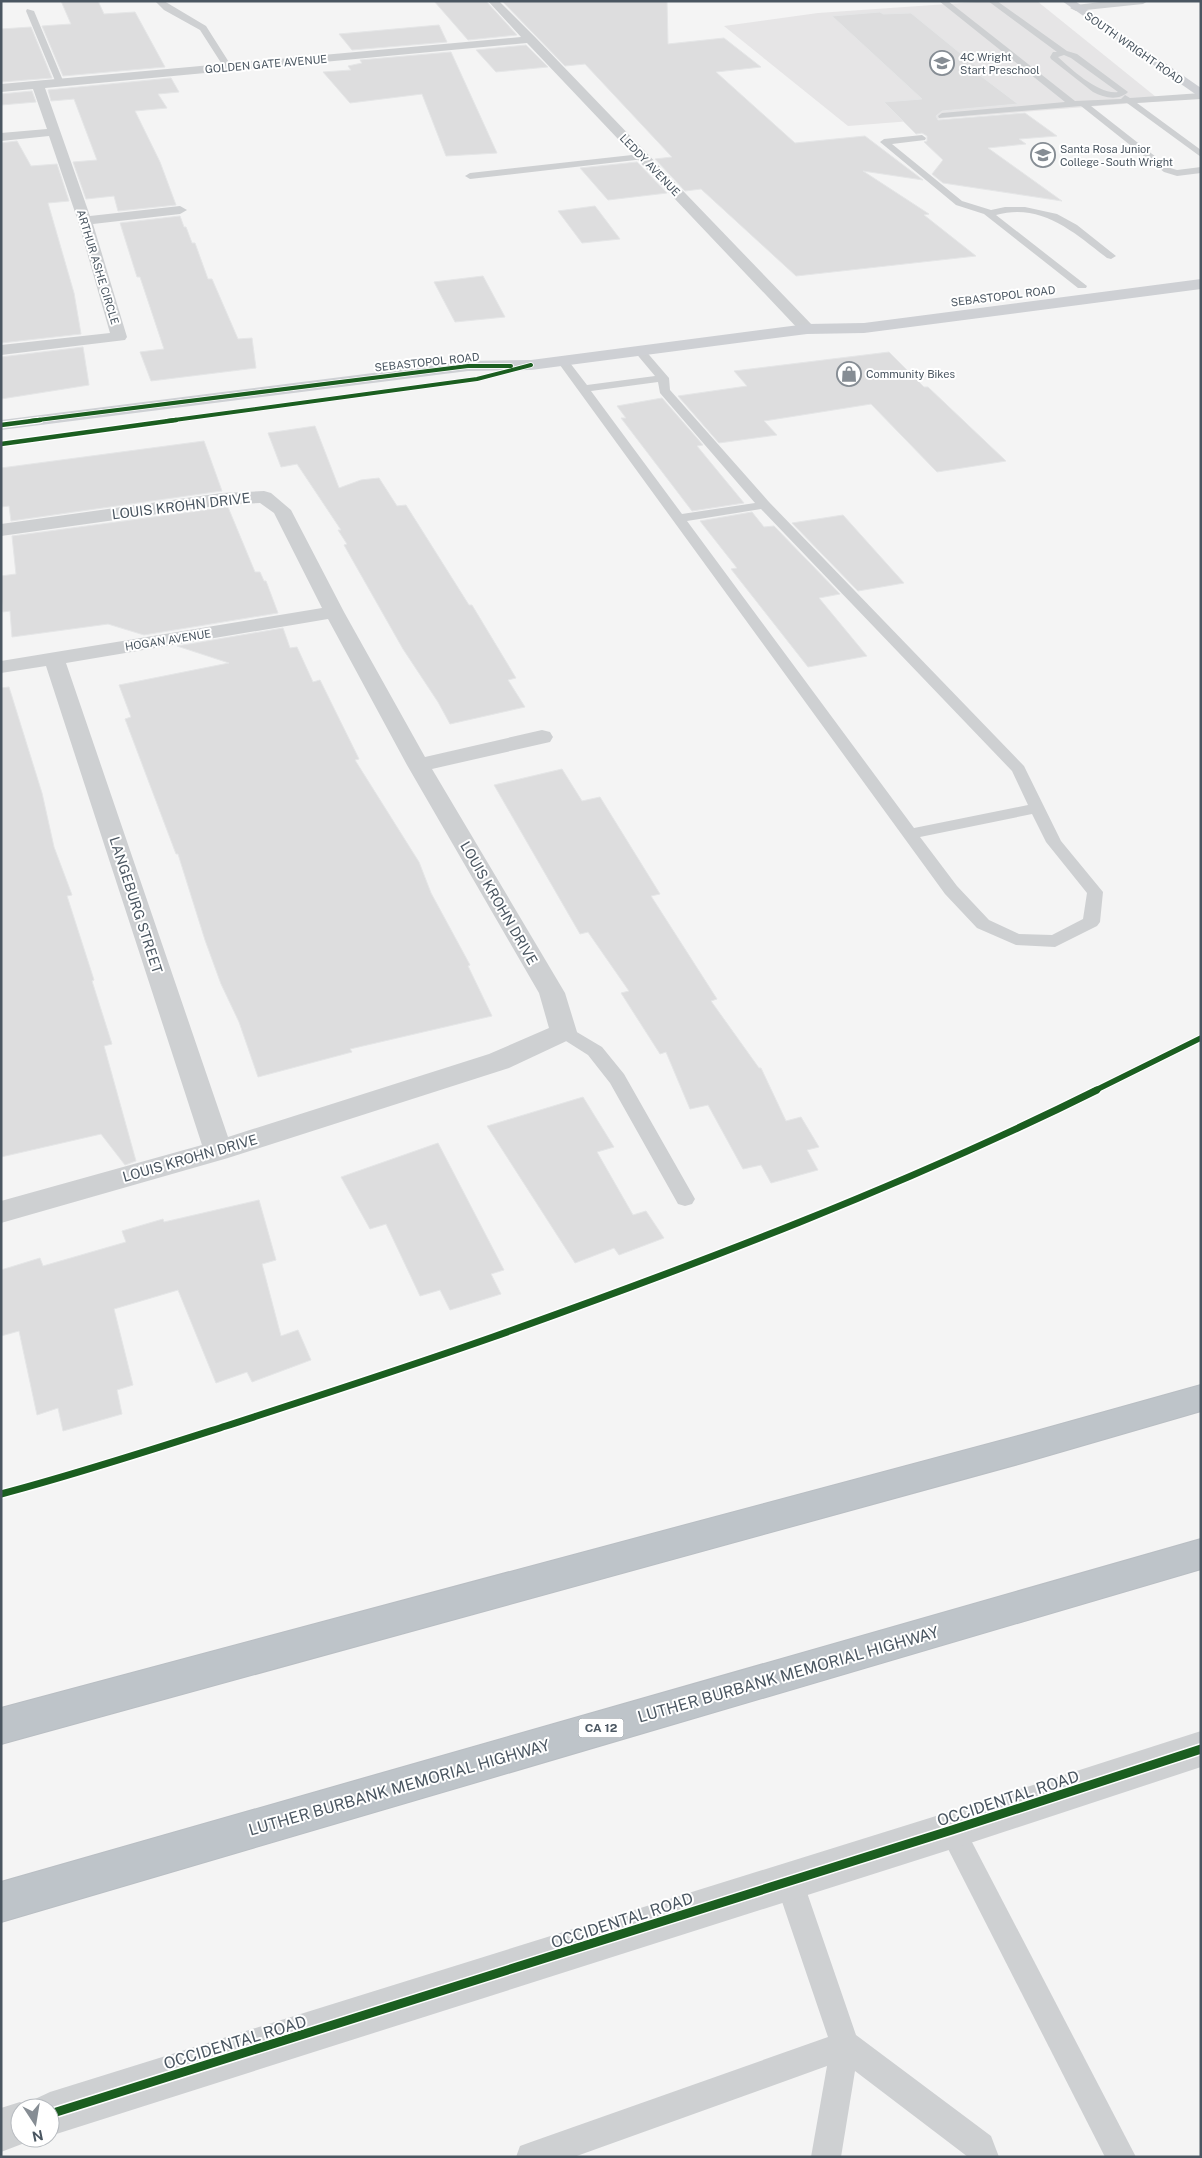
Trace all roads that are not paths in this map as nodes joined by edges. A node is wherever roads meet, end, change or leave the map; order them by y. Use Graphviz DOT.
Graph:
graph roads {
  1 [pos="159,1"];
  2 [pos="493,1"];
  3 [pos="943,1"];
  4 [pos="992,1"];
  5 [pos="1143,1"];
  6 [pos="1072,4"];
  7 [pos="30,11"];
  8 [pos="530,39"];
  9 [pos="1064,53"];
  10 [pos="228,67"];
  11 [pos="60,82"];
  12 [pos="38,84"];
  13 [pos="1,88"];
  14 [pos="1120,95"];
  15 [pos="1201,95"];
  16 [pos="1129,101"];
  17 [pos="1073,104"];
  18 [pos="1084,104"];
  19 [pos="942,116"];
  20 [pos="54,132"];
  21 [pos="1,137"];
  22 [pos="922,138"];
  23 [pos="1201,154"];
  24 [pos="641,157"];
  25 [pos="1201,170"];
  26 [pos="470,176"];
  27 [pos="180,210"];
  28 [pos="991,213"];
  29 [pos="85,220"];
  30 [pos="1111,256"];
  31 [pos="1201,271"];
  32 [pos="1201,284"];
  33 [pos="1082,286"];
  34 [pos="807,329"];
  35 [pos="1,350"];
  36 [pos="640,351"];
  37 [pos="563,361"];
  38 [pos="531,365"];
  39 [pos="663,378"];
  40 [pos="584,389"];
  41 [pos="1,425"];
  42 [pos="1,444"];
  43 [pos="764,505"];
  44 [pos="679,518"];
  45 [pos="1,530"];
  46 [pos="334,612"];
  47 [pos="54,658"];
  48 [pos="1,667"];
  49 [pos="542,737"];
  50 [pos="418,765"];
  51 [pos="1037,808"];
  52 [pos="910,834"];
  53 [pos="564,1032"];
  54 [pos="218,1152"];
  55 [pos="685,1199"];
  56 [pos="1,1212"];
  57 [pos="1201,1398"];
  58 [pos="1201,1554"];
  59 [pos="1,1726"];
  60 [pos="1201,1749"];
  61 [pos="952,1830"];
  62 [pos="789,1881"];
  63 [pos="1,1902"];
  64 [pos="845,2045"];
  65 [pos="60,2111"];
  66 [pos="531,2157"];
  67 [pos="826,2157"];
  68 [pos="984,2157"];
  69 [pos="1121,2157"];
  1 -- 10 [label="lane"];
  2 -- 8 [label="street, LEDDY AVENUE"];
  3 -- 17 [label="lane"];
  4 -- 9 [label="lane"];
  5 -- 6 [label="street"];
  6 -- 15 [label="main road, SOUTH WRIGHT ROAD"];
  7 -- 11 [label="lane"];
  8 -- 10 [label="street, GOLDEN GATE AVENUE"];
  8 -- 24 [label="street, LEDDY AVENUE"];
  9 -- 14 [label="lane"];
  9 -- 14 [label="lane"];
  10 -- 11 [label="street, GOLDEN GATE AVENUE"];
  11 -- 12 [label="street, GOLDEN GATE AVENUE"];
  12 -- 13 [label="street, GOLDEN GATE AVENUE"];
  12 -- 20 [label="street, ARTHUR ASHE CIRCLE"];
  14 -- 16 [label="lane"];
  15 -- 16 [label="lane"];
  16 -- 18 [label="lane"];
  16 -- 23 [label="lane"];
  17 -- 18 [label="lane"];
  17 -- 19 [label="lane"];
  18 -- 25 [label="lane"];
  20 -- 21 [label="street"];
  20 -- 29 [label="street, ARTHUR ASHE CIRCLE"];
  22 -- 28 [label="lane"];
  24 -- 26 [label="lane"];
  24 -- 34 [label="street, LEDDY AVENUE"];
  27 -- 29 [label="street"];
  28 -- 30 [label="lane"];
  28 -- 33 [label="lane"];
  29 -- 35 [label="street, ARTHUR ASHE CIRCLE"];
  31 -- 33 [label="main road, SEBASTOPOL ROAD"];
  32 -- 34 [label="main road, SEBASTOPOL ROAD"];
  33 -- 34 [label="main road, SEBASTOPOL ROAD"];
  34 -- 36 [label="main road, SEBASTOPOL ROAD"];
  36 -- 37 [label="main road, SEBASTOPOL ROAD"];
  36 -- 39 [label="lane"];
  37 -- 38 [label="main road, SEBASTOPOL ROAD"];
  37 -- 40 [label="lane"];
  38 -- 41 [label="main road, SEBASTOPOL ROAD"];
  38 -- 42 [label="main road, SEBASTOPOL ROAD"];
  39 -- 40 [label="lane"];
  39 -- 43 [label="lane"];
  40 -- 44 [label="lane"];
  43 -- 44 [label="lane"];
  43 -- 51 [label="lane"];
  44 -- 52 [label="lane"];
  45 -- 46 [label="street, LOUIS KROHN DRIVE"];
  46 -- 47 [label="street, HOGAN AVENUE"];
  46 -- 50 [label="street, LOUIS KROHN DRIVE"];
  47 -- 48 [label="street, HOGAN AVENUE"];
  47 -- 54 [label="street, LANGEBURG STREET"];
  49 -- 50 [label="street"];
  50 -- 53 [label="street, LOUIS KROHN DRIVE"];
  51 -- 52 [label="lane"];
  51 -- 52 [label="lane"];
  53 -- 54 [label="street, LOUIS KROHN DRIVE"];
  53 -- 55 [label="lane"];
  54 -- 56 [label="street, LOUIS KROHN DRIVE"];
  57 -- 59 [label="highway"];
  58 -- 63 [label="highway, LUTHER BURBANK MEMORIAL HIGHWAY / CA 12"];
  60 -- 61 [label="street, OCCIDENTAL ROAD"];
  61 -- 62 [label="street, OCCIDENTAL ROAD"];
  61 -- 69 [label="lane"];
  62 -- 64 [label="lane"];
  62 -- 65 [label="street, OCCIDENTAL ROAD"];
  64 -- 66 [label="lane"];
  64 -- 67 [label="lane"];
  64 -- 68 [label="lane"];
}
